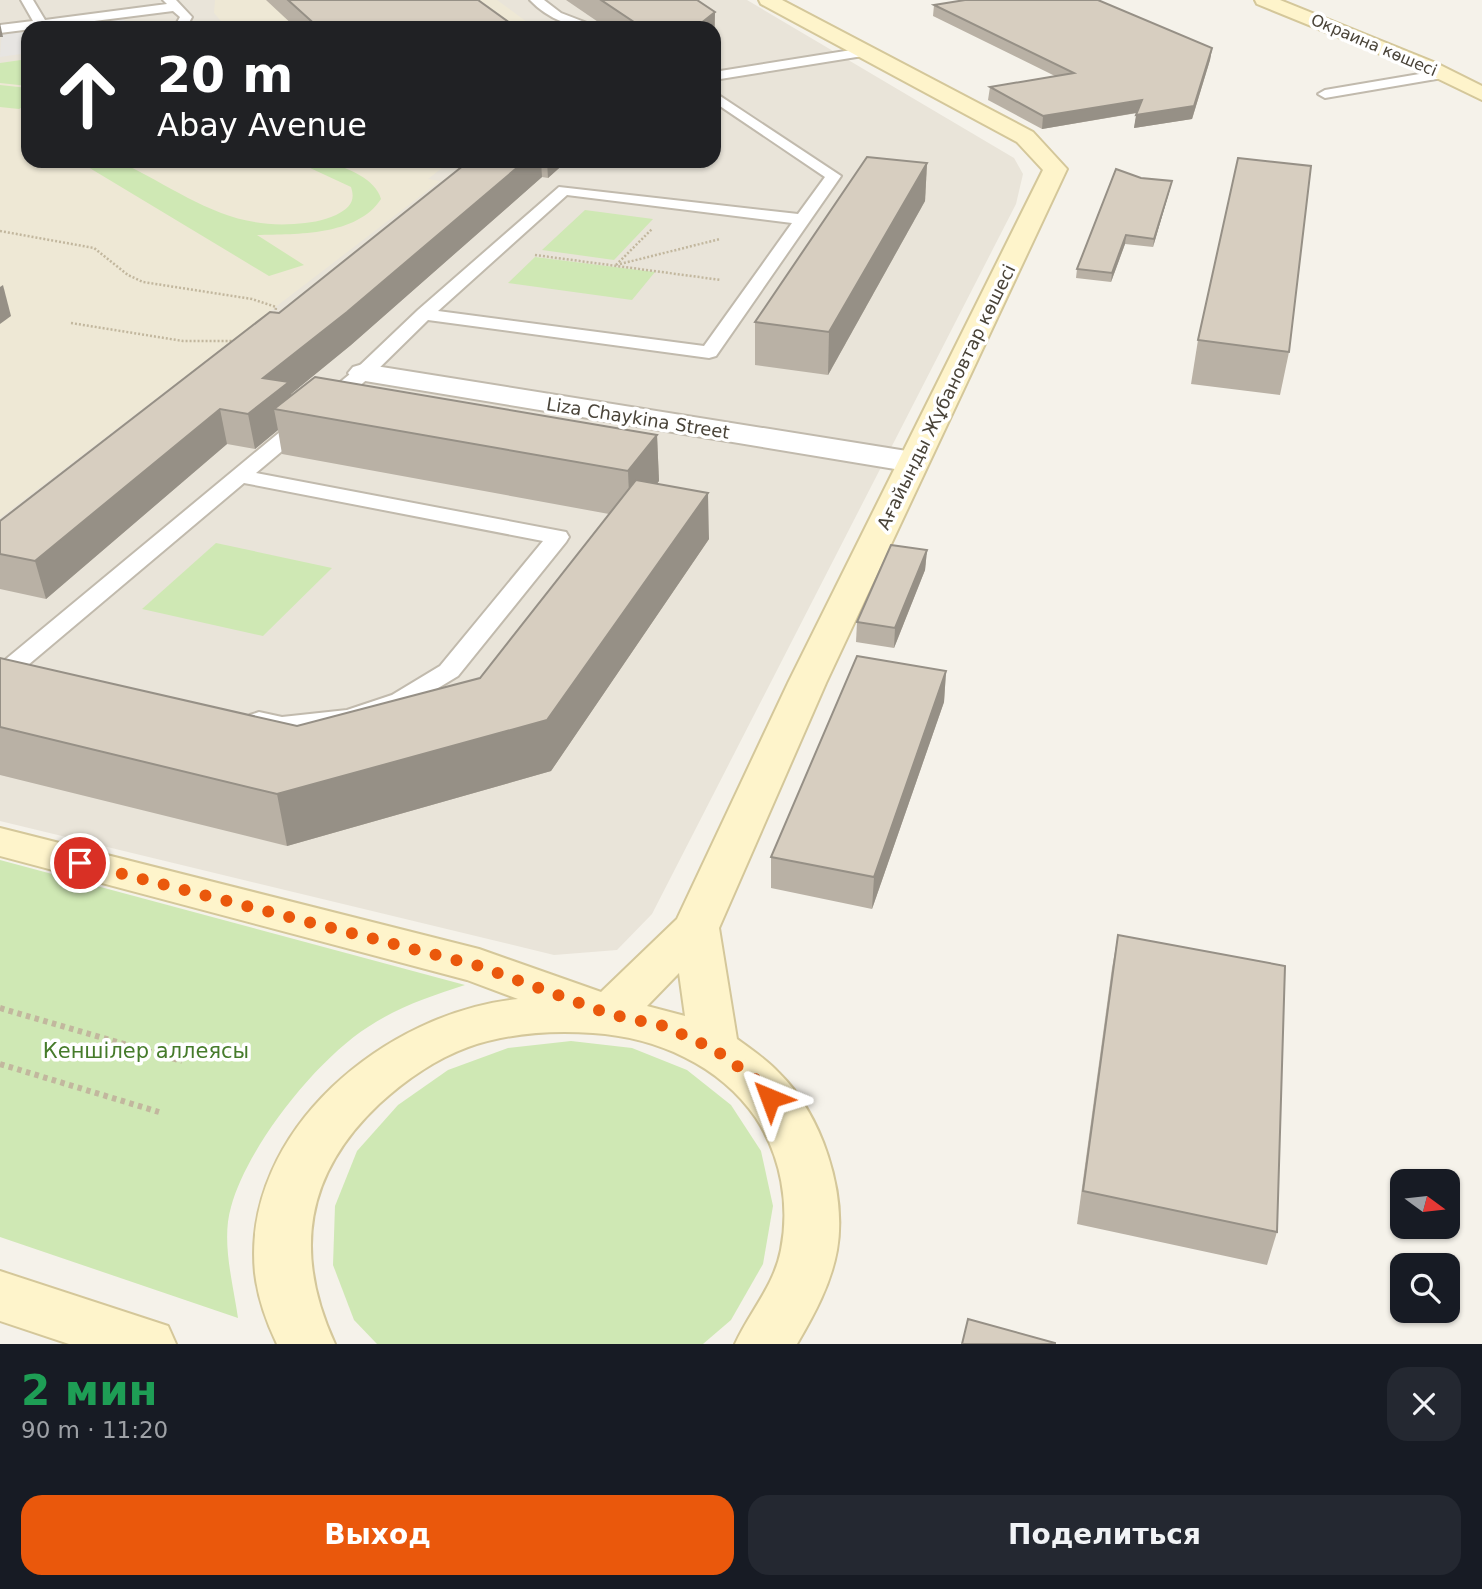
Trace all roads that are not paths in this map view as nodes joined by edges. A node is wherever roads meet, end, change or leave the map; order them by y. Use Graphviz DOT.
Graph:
graph roads {
  1 [pos="27,0"];
  2 [pos="536,0"];
  3 [pos="768,0"];
  4 [pos="1264,0"];
  5 [pos="175,3"];
  6 [pos="39,21"];
  7 [pos="60,21"];
  8 [pos="184,21"];
  9 [pos="572,21"];
  10 [pos="21,26"];
  11 [pos="0,29"];
  12 [pos="864,52"];
  13 [pos="1443,74"];
  14 [pos="721,75"];
  15 [pos="1325,94"];
  16 [pos="1482,94"];
  17 [pos="721,101"];
  18 [pos="801,219"];
  19 [pos="424,314"];
  20 [pos="363,373"];
  21 [pos="913,462"];
  22 [pos="239,476"];
  23 [pos="4,668"];
  24 [pos="40,671"];
  25 [pos="241,716"];
  26 [pos="0,842"];
  27 [pos="696,928"];
  28 [pos="609,1014"];
  29 [pos="714,1049"];
  30 [pos="0,1296"];
  31 [pos="147,1344"];
  32 [pos="306,1344"];
  33 [pos="764,1344"];
  1 -- 6 [label="lane"];
  2 -- 9 [label="lane"];
  3 -- 12 [label="street, Ағайынды Жұбановтар көшесі"];
  4 -- 13 [label="street, Окраина көшесі"];
  5 -- 7 [label="lane"];
  5 -- 8 [label="lane"];
  10 -- 11 [label="lane"];
  12 -- 14 [label="lane"];
  12 -- 21 [label="street, Ағайынды Жұбановтар көшесі"];
  13 -- 15 [label="lane"];
  13 -- 16 [label="street, Окраина көшесі"];
  17 -- 18 [label="lane"];
  18 -- 19 [label="lane"];
  18 -- 19 [label="lane"];
  19 -- 20 [label="lane"];
  20 -- 21 [label="street, Liza Chaykina Street"];
  20 -- 22 [label="lane"];
  21 -- 27 [label="street, Ағайынды Жұбановтар көшесі"];
  22 -- 23 [label="lane"];
  22 -- 25 [label="lane"];
  23 -- 24 [label="lane"];
  26 -- 28 [label="street"];
  27 -- 28 [label="street"];
  27 -- 29 [label="street"];
  28 -- 29 [label="street"];
  28 -- 32 [label="street"];
  29 -- 33 [label="street"];
  30 -- 31 [label="street"];
}
